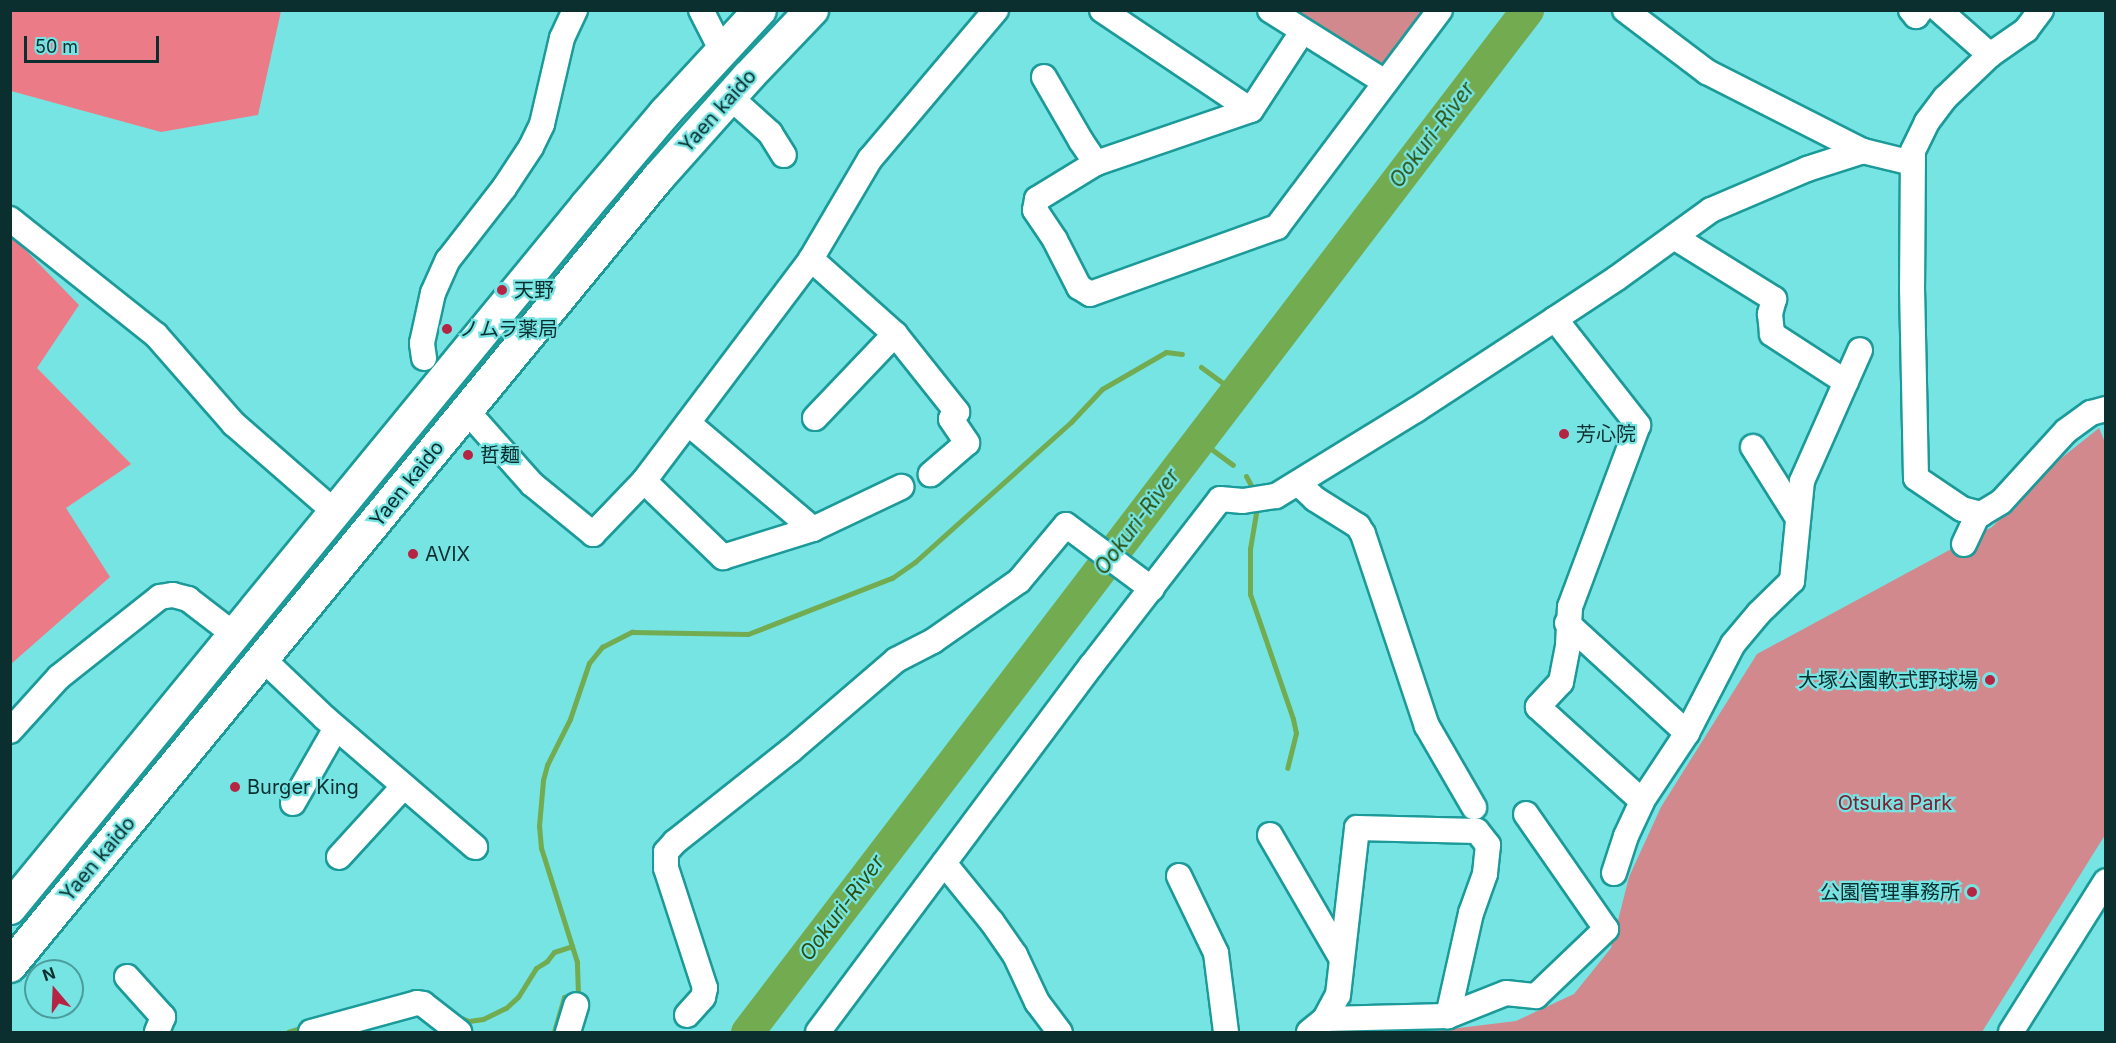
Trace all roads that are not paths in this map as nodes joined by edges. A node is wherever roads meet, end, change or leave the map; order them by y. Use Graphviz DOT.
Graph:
graph roads {
  1 [pos="701,10"];
  2 [pos="760,10"];
  3 [pos="812,10"];
  4 [pos="996,10"];
  5 [pos="1102,10"];
  6 [pos="1270,10"];
  7 [pos="1440,10"];
  8 [pos="1625,10"];
  9 [pos="1911,10"];
  10 [pos="1921,10"];
  11 [pos="1939,10"];
  12 [pos="2041,10"];
  13 [pos="572,11"];
  14 [pos="1302,32"];
  15 [pos="722,51"];
  16 [pos="1990,56"];
  17 [pos="1044,77"];
  18 [pos="1385,82"];
  19 [pos="739,87"];
  20 [pos="1251,110"];
  21 [pos="1863,151"];
  22 [pos="784,155"];
  23 [pos="1096,163"];
  24 [pos="1912,163"];
  25 [pos="10,219"];
  26 [pos="1674,237"];
  27 [pos="811,259"];
  28 [pos="1555,319"];
  29 [pos="895,334"];
  30 [pos="1860,350"];
  31 [pos="424,358"];
  32 [pos="1846,382"];
  33 [pos="442,383"];
  34 [pos="2106,409"];
  35 [pos="467,411"];
  36 [pos="815,418"];
  37 [pos="688,423"];
  38 [pos="1752,447"];
  39 [pos="930,474"];
  40 [pos="644,481"];
  41 [pos="1298,483"];
  42 [pos="902,487"];
  43 [pos="335,512"];
  44 [pos="1978,514"];
  45 [pos="1797,517"];
  46 [pos="813,530"];
  47 [pos="1964,544"];
  48 [pos="1150,588"];
  49 [pos="1567,623"];
  50 [pos="235,635"];
  51 [pos="263,659"];
  52 [pos="193,687"];
  53 [pos="230,698"];
  54 [pos="336,728"];
  55 [pos="10,731"];
  56 [pos="1687,733"];
  57 [pos="404,786"];
  58 [pos="1642,801"];
  59 [pos="293,803"];
  60 [pos="1474,807"];
  61 [pos="1526,814"];
  62 [pos="1270,835"];
  63 [pos="475,847"];
  64 [pos="339,856"];
  65 [pos="944,863"];
  66 [pos="1614,873"];
  67 [pos="1179,876"];
  68 [pos="2106,881"];
  69 [pos="10,908"];
  70 [pos="1342,959"];
  71 [pos="10,966"];
  72 [pos="127,977"];
  73 [pos="576,1005"];
  74 [pos="687,1015"];
  75 [pos="1448,1017"];
  76 [pos="1317,1026"];
  77 [pos="319,1031"];
  78 [pos="157,1032"];
  79 [pos="459,1032"];
  80 [pos="568,1032"];
  81 [pos="818,1032"];
  82 [pos="1060,1032"];
  83 [pos="1226,1032"];
  84 [pos="2011,1032"];
  1 -- 15 [label="street"];
  2 -- 15 [label="main road, Yaen kaido"];
  3 -- 19 [label="main road, Yaen kaido"];
  4 -- 27 [label="street"];
  5 -- 20 [label="street"];
  6 -- 14 [label="street"];
  7 -- 18 [label="street"];
  8 -- 21 [label="street"];
  9 -- 10 [label="street"];
  11 -- 16 [label="street"];
  12 -- 16 [label="street"];
  13 -- 31 [label="street"];
  14 -- 18 [label="street"];
  14 -- 20 [label="street"];
  15 -- 19 [label="main road"];
  15 -- 33 [label="main road, Yaen kaido"];
  16 -- 24 [label="street"];
  17 -- 23 [label="street"];
  18 -- 23 [label="street"];
  19 -- 22 [label="street"];
  19 -- 35 [label="main road, Yaen kaido"];
  20 -- 23 [label="street"];
  21 -- 24 [label="street"];
  21 -- 26 [label="street"];
  24 -- 44 [label="street"];
  25 -- 43 [label="street"];
  26 -- 28 [label="street"];
  26 -- 32 [label="street"];
  27 -- 29 [label="street"];
  27 -- 37 [label="street"];
  28 -- 41 [label="street"];
  28 -- 49 [label="street"];
  29 -- 36 [label="street"];
  29 -- 39 [label="street"];
  30 -- 32 [label="street"];
  32 -- 45 [label="street"];
  33 -- 35 [label="main road"];
  33 -- 43 [label="main road, Yaen kaido"];
  34 -- 44 [label="street"];
  35 -- 40 [label="street"];
  35 -- 51 [label="main road, Yaen kaido"];
  37 -- 40 [label="street"];
  37 -- 46 [label="street"];
  38 -- 45 [label="street"];
  40 -- 46 [label="street"];
  41 -- 48 [label="street"];
  41 -- 60 [label="street"];
  42 -- 46 [label="street"];
  43 -- 50 [label="main road, Yaen kaido"];
  44 -- 47 [label="street"];
  45 -- 56 [label="street"];
  48 -- 65 [label="street"];
  48 -- 74 [label="street"];
  49 -- 56 [label="street"];
  49 -- 58 [label="street"];
  50 -- 51 [label="main road"];
  50 -- 52 [label="main road, Yaen kaido"];
  50 -- 55 [label="street"];
  51 -- 53 [label="main road, Yaen kaido"];
  51 -- 54 [label="street"];
  52 -- 53 [label="main road"];
  52 -- 69 [label="main road, Yaen kaido"];
  53 -- 71 [label="main road, Yaen kaido"];
  54 -- 57 [label="street"];
  54 -- 59 [label="street"];
  56 -- 58 [label="street"];
  57 -- 63 [label="street"];
  57 -- 64 [label="street"];
  58 -- 66 [label="street"];
  61 -- 75 [label="street"];
  62 -- 70 [label="street"];
  65 -- 81 [label="street"];
  65 -- 82 [label="street"];
  67 -- 83 [label="street"];
  68 -- 84 [label="street"];
  70 -- 75 [label="street"];
  70 -- 76 [label="street"];
  72 -- 78 [label="street"];
  73 -- 80 [label="street"];
  75 -- 76 [label="street"];
  77 -- 79 [label="street"];
}
